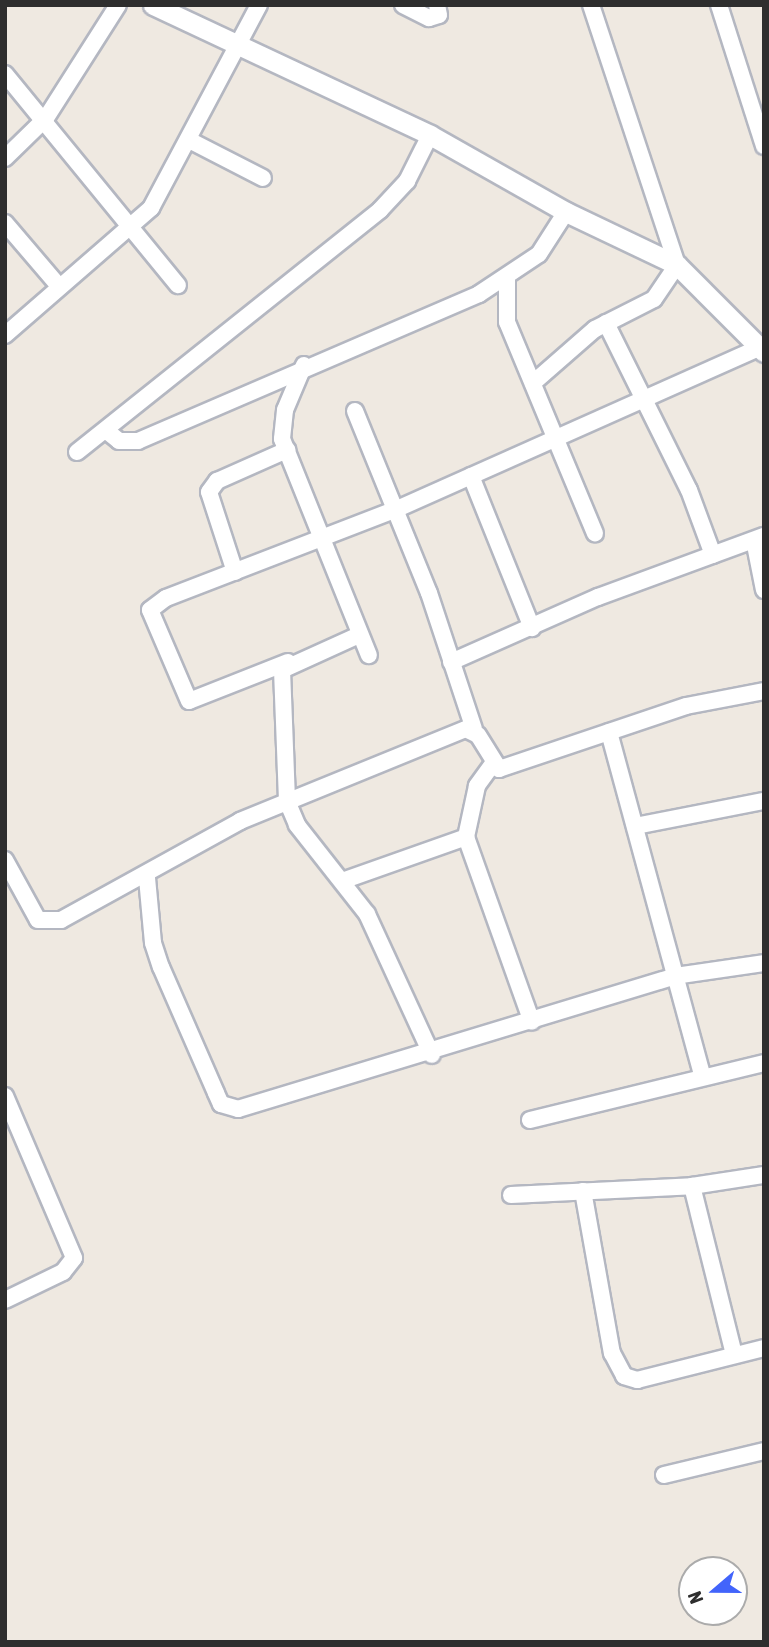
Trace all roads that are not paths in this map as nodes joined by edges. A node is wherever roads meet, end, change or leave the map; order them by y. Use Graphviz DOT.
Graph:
graph roads {
  1 [pos="118,5"];
  2 [pos="153,5"];
  3 [pos="259,5"];
  4 [pos="403,5"];
  5 [pos="437,5"];
  6 [pos="592,5"];
  7 [pos="719,5"];
  8 [pos="235,41"];
  9 [pos="5,74"];
  10 [pos="46,118"];
  11 [pos="759,118"];
  12 [pos="430,135"];
  13 [pos="189,140"];
  14 [pos="764,146"];
  15 [pos="5,158"];
  16 [pos="263,178"];
  17 [pos="566,212"];
  18 [pos="5,223"];
  19 [pos="128,230"];
  20 [pos="677,265"];
  21 [pos="507,280"];
  22 [pos="58,285"];
  23 [pos="178,285"];
  24 [pos="606,323"];
  25 [pos="8,326"];
  26 [pos="762,350"];
  27 [pos="304,365"];
  28 [pos="533,383"];
  29 [pos="644,396"];
  30 [pos="355,411"];
  31 [pos="108,432"];
  32 [pos="557,436"];
  33 [pos="287,450"];
  34 [pos="77,452"];
  35 [pos="471,476"];
  36 [pos="397,509"];
  37 [pos="595,533"];
  38 [pos="323,537"];
  39 [pos="759,538"];
  40 [pos="713,555"];
  41 [pos="235,572"];
  42 [pos="764,590"];
  43 [pos="533,628"];
  44 [pos="359,635"];
  45 [pos="369,655"];
  46 [pos="288,662"];
  47 [pos="451,662"];
  48 [pos="764,691"];
  49 [pos="474,729"];
  50 [pos="609,732"];
  51 [pos="492,765"];
  52 [pos="287,801"];
  53 [pos="764,801"];
  54 [pos="635,826"];
  55 [pos="466,837"];
  56 [pos="5,860"];
  57 [pos="147,877"];
  58 [pos="342,881"];
  59 [pos="764,962"];
  60 [pos="675,976"];
  61 [pos="532,1022"];
  62 [pos="432,1055"];
  63 [pos="764,1063"];
  64 [pos="702,1075"];
  65 [pos="5,1096"];
  66 [pos="530,1120"];
  67 [pos="764,1175"];
  68 [pos="692,1186"];
  69 [pos="583,1191"];
  70 [pos="511,1195"];
  71 [pos="5,1300"];
  72 [pos="764,1348"];
  73 [pos="734,1355"];
  74 [pos="764,1451"];
  75 [pos="664,1475"];
  1 -- 10 [label="street"];
  2 -- 8 [label="street"];
  3 -- 8 [label="street"];
  4 -- 5 [label="street"];
  6 -- 20 [label="street"];
  7 -- 11 [label="street"];
  8 -- 12 [label="street"];
  8 -- 13 [label="street"];
  9 -- 10 [label="street"];
  10 -- 15 [label="street"];
  10 -- 19 [label="street"];
  11 -- 14 [label="street"];
  12 -- 17 [label="street"];
  12 -- 31 [label="street"];
  13 -- 16 [label="street"];
  13 -- 19 [label="street"];
  17 -- 20 [label="street"];
  17 -- 21 [label="street"];
  18 -- 22 [label="street"];
  19 -- 22 [label="street"];
  19 -- 23 [label="street"];
  20 -- 24 [label="street"];
  20 -- 26 [label="street"];
  21 -- 27 [label="street"];
  21 -- 28 [label="street"];
  22 -- 25 [label="street"];
  24 -- 28 [label="street"];
  24 -- 29 [label="street"];
  26 -- 29 [label="street"];
  27 -- 31 [label="street"];
  27 -- 33 [label="street"];
  28 -- 32 [label="street"];
  29 -- 32 [label="street"];
  29 -- 40 [label="street"];
  30 -- 36 [label="street"];
  31 -- 34 [label="street"];
  32 -- 35 [label="street"];
  32 -- 37 [label="street"];
  33 -- 38 [label="street"];
  33 -- 41 [label="street"];
  35 -- 36 [label="street"];
  35 -- 43 [label="street"];
  36 -- 38 [label="street"];
  36 -- 47 [label="street"];
  38 -- 41 [label="street"];
  38 -- 44 [label="street"];
  39 -- 40 [label="street"];
  39 -- 42 [label="street"];
  40 -- 43 [label="street"];
  41 -- 46 [label="street"];
  43 -- 47 [label="street"];
  44 -- 45 [label="street"];
  44 -- 46 [label="street"];
  46 -- 52 [label="street"];
  47 -- 49 [label="street"];
  48 -- 50 [label="street"];
  49 -- 51 [label="street"];
  49 -- 52 [label="street"];
  50 -- 51 [label="street"];
  50 -- 54 [label="street"];
  51 -- 55 [label="street"];
  52 -- 57 [label="street"];
  52 -- 58 [label="street"];
  53 -- 54 [label="street"];
  54 -- 60 [label="street"];
  55 -- 58 [label="street"];
  55 -- 61 [label="street"];
  56 -- 57 [label="street"];
  57 -- 62 [label="street"];
  58 -- 62 [label="street"];
  59 -- 60 [label="street"];
  60 -- 61 [label="street"];
  60 -- 64 [label="street"];
  61 -- 62 [label="street"];
  63 -- 64 [label="street"];
  64 -- 66 [label="street"];
  65 -- 71 [label="street"];
  67 -- 68 [label="street"];
  68 -- 69 [label="street"];
  68 -- 73 [label="street"];
  69 -- 70 [label="street"];
  69 -- 73 [label="street"];
  72 -- 73 [label="street"];
  74 -- 75 [label="street"];
}
